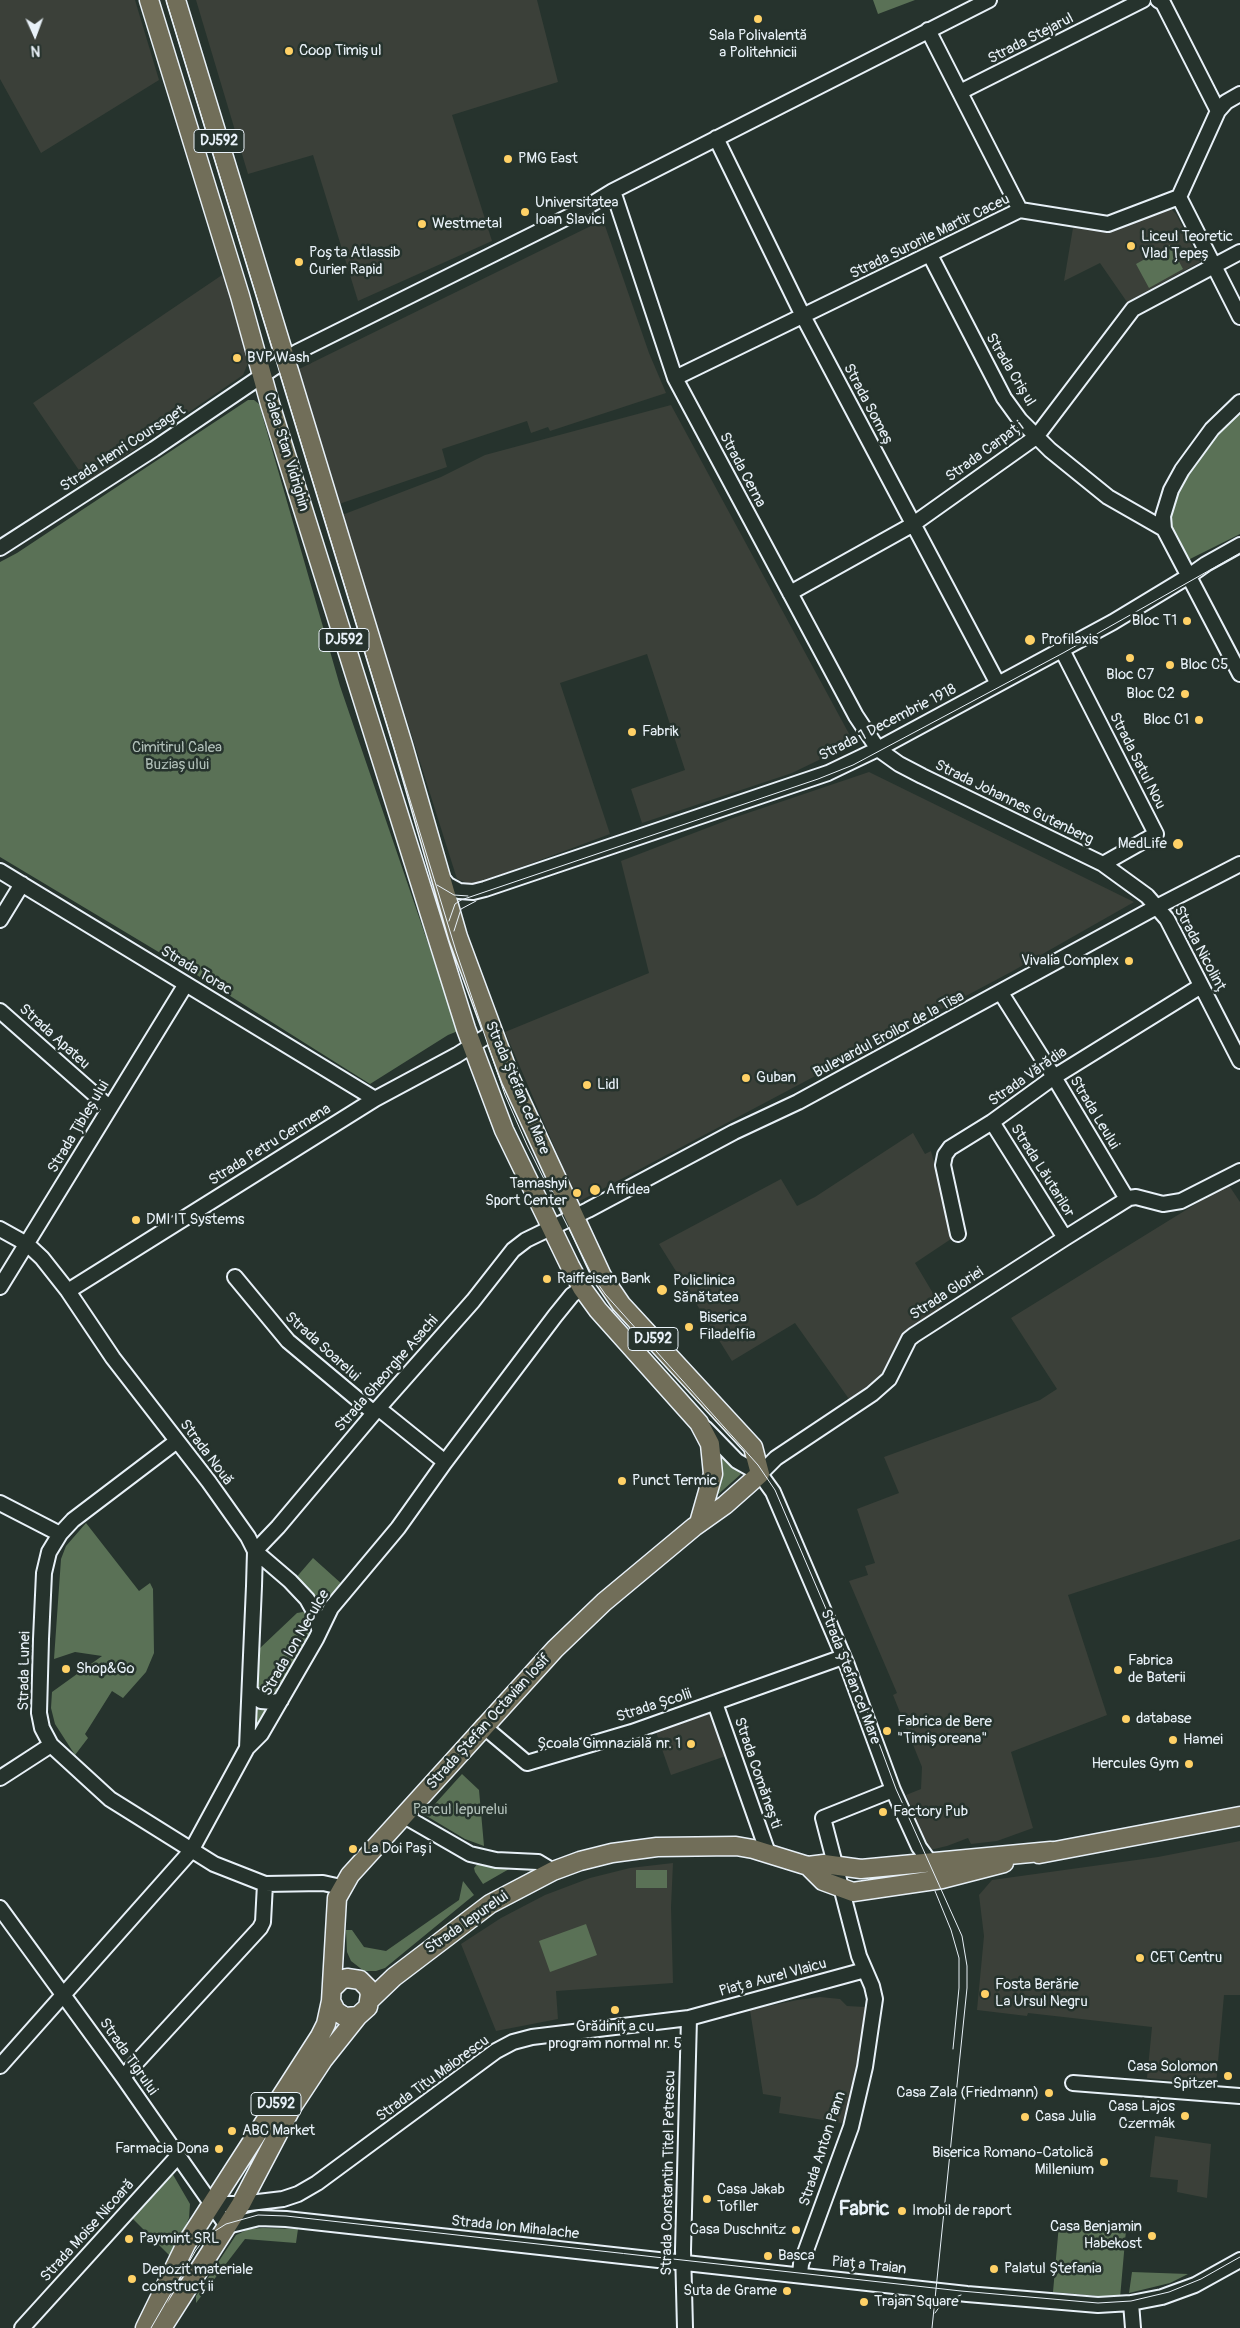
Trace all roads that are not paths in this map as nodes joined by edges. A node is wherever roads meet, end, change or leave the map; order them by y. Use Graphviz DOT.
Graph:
graph roads {
  1 [pos="149,0"];
  2 [pos="176,0"];
  3 [pos="989,0"];
  4 [pos="1142,0"];
  5 [pos="1158,0"];
  6 [pos="928,30"];
  7 [pos="960,92"];
  8 [pos="1240,94"];
  9 [pos="1218,111"];
  10 [pos="719,144"];
  11 [pos="613,190"];
  12 [pos="1179,197"];
  13 [pos="1020,210"];
  14 [pos="1240,252"];
  15 [pos="930,256"];
  16 [pos="1214,266"];
  17 [pos="803,316"];
  18 [pos="1240,317"];
  19 [pos="285,359"];
  20 [pos="263,376"];
  21 [pos="675,378"];
  22 [pos="1240,402"];
  23 [pos="1036,437"];
  24 [pos="912,525"];
  25 [pos="1164,529"];
  26 [pos="1240,545"];
  27 [pos="0,548"];
  28 [pos="1189,576"];
  29 [pos="790,593"];
  30 [pos="1062,650"];
  31 [pos="1240,674"];
  32 [pos="998,684"];
  33 [pos="878,749"];
  34 [pos="1103,864"];
  35 [pos="1240,864"];
  36 [pos="0,871"];
  37 [pos="443,879"];
  38 [pos="22,884"];
  39 [pos="428,904"];
  40 [pos="1158,907"];
  41 [pos="0,920"];
  42 [pos="186,984"];
  43 [pos="1202,986"];
  44 [pos="1000,993"];
  45 [pos="0,1011"];
  46 [pos="492,1033"];
  47 [pos="472,1046"];
  48 [pos="1238,1053"];
  49 [pos="1054,1077"];
  50 [pos="375,1099"];
  51 [pos="110,1108"];
  52 [pos="992,1122"];
  53 [pos="1240,1171"];
  54 [pos="1127,1199"];
  55 [pos="574,1217"];
  56 [pos="551,1227"];
  57 [pos="0,1229"];
  58 [pos="958,1234"];
  59 [pos="1065,1238"];
  60 [pos="26,1244"];
  61 [pos="235,1277"];
  62 [pos="0,1288"];
  63 [pos="582,1288"];
  64 [pos="68,1291"];
  65 [pos="376,1410"];
  66 [pos="699,1422"];
  67 [pos="177,1441"];
  68 [pos="445,1462"];
  69 [pos="760,1474"];
  70 [pos="0,1503"];
  71 [pos="699,1523"];
  72 [pos="60,1534"];
  73 [pos="255,1551"];
  74 [pos="312,1606"];
  75 [pos="330,1608"];
  76 [pos="319,1629"];
  77 [pos="843,1657"];
  78 [pos="251,1692"];
  79 [pos="281,1700"];
  80 [pos="715,1703"];
  81 [pos="483,1726"];
  82 [pos="51,1745"];
  83 [pos="247,1748"];
  84 [pos="0,1778"];
  85 [pos="893,1790"];
  86 [pos="404,1816"];
  87 [pos="1240,1816"];
  88 [pos="192,1851"];
  89 [pos="1051,1851"];
  90 [pos="768,1853"];
  91 [pos="929,1863"];
  92 [pos="808,1866"];
  93 [pos="836,1866"];
  94 [pos="861,1869"];
  95 [pos="553,1871"];
  96 [pos="942,1879"];
  97 [pos="265,1884"];
  98 [pos="341,1887"];
  99 [pos="841,1887"];
  100 [pos="0,1908"];
  101 [pos="334,1954"];
  102 [pos="866,1970"];
  103 [pos="394,1977"];
  104 [pos="357,1979"];
  105 [pos="64,1994"];
  106 [pos="331,1995"];
  107 [pos="370,2000"];
  108 [pos="358,2016"];
  109 [pos="690,2018"];
  110 [pos="0,2066"];
  111 [pos="123,2077"];
  112 [pos="1073,2082"];
  113 [pos="1240,2096"];
  114 [pos="178,2156"];
  115 [pos="211,2204"];
  116 [pos="241,2204"];
  117 [pos="227,2226"];
  118 [pos="1240,2260"];
  119 [pos="683,2262"];
  120 [pos="800,2275"];
  121 [pos="1131,2304"];
  122 [pos="22,2328"];
  123 [pos="145,2328"];
  124 [pos="162,2328"];
  125 [pos="685,2328"];
  126 [pos="1134,2328"];
  1 -- 20 [label="main road, Calea Stan Vidrighin / DJ592"];
  2 -- 19 [label="main road, Calea Stan Vidrighin / DJ592"];
  3 -- 6 [label="street, Strada Henri Coursaget"];
  4 -- 7 [label="street, Strada Stejarul"];
  5 -- 9 [label="street"];
  6 -- 7 [label="street"];
  6 -- 10 [label="street, Strada Henri Coursaget"];
  7 -- 13 [label="street"];
  8 -- 9 [label="street"];
  9 -- 12 [label="street"];
  10 -- 11 [label="street, Strada Henri Coursaget"];
  10 -- 17 [label="street, Strada Someș"];
  11 -- 19 [label="street, Strada Henri Coursaget"];
  11 -- 21 [label="street, Strada Cerna"];
  12 -- 13 [label="street, Strada Surorile Martir Caceu"];
  12 -- 16 [label="street"];
  13 -- 15 [label="street, Strada Surorile Martir Caceu"];
  14 -- 16 [label="street, Strada Carpați"];
  15 -- 17 [label="street, Strada Surorile Martir Caceu"];
  15 -- 23 [label="street, Strada Crișul"];
  16 -- 18 [label="street"];
  16 -- 23 [label="street, Strada Carpați"];
  17 -- 21 [label="street, Strada Surorile Martir Caceu"];
  17 -- 24 [label="street, Strada Someș"];
  19 -- 20 [label="street, Strada Henri Coursaget"];
  19 -- 37 [label="main road, Calea Stan Vidrighin / DJ592"];
  20 -- 27 [label="street, Strada Henri Coursaget"];
  20 -- 39 [label="main road, Calea Stan Vidrighin / DJ592"];
  21 -- 29 [label="street, Strada Cerna"];
  22 -- 25 [label="street"];
  23 -- 24 [label="street, Strada Carpați"];
  23 -- 25 [label="street, Strada Crișul"];
  24 -- 29 [label="street, Strada Carpați"];
  24 -- 32 [label="street, Strada Someș"];
  25 -- 28 [label="street"];
  26 -- 28 [label="street, Strada 1 Decembrie 1918"];
  28 -- 30 [label="street, Strada 1 Decembrie 1918"];
  28 -- 31 [label="street"];
  29 -- 33 [label="street, Strada Cerna"];
  30 -- 32 [label="street, Strada 1 Decembrie 1918"];
  30 -- 34 [label="street, Strada Satul Nou"];
  32 -- 33 [label="street, Strada 1 Decembrie 1918"];
  33 -- 34 [label="street, Strada Johannes Gutenberg"];
  33 -- 37 [label="street, Strada 1 Decembrie 1918"];
  34 -- 40 [label="street, Strada Johannes Gutenberg"];
  35 -- 40 [label="street, Bulevardul Eroilor de la Tisa"];
  36 -- 38 [label="street, Strada Torac"];
  37 -- 46 [label="main road, Strada Ștefan cel Mare / DJ592"];
  38 -- 41 [label="street"];
  38 -- 42 [label="street, Strada Torac"];
  39 -- 47 [label="main road, Strada Ștefan cel Mare / DJ592"];
  40 -- 43 [label="street, Strada Nicolinț"];
  40 -- 44 [label="street, Bulevardul Eroilor de la Tisa"];
  42 -- 50 [label="street, Strada Torac"];
  42 -- 51 [label="street, Strada Țibleșului"];
  43 -- 48 [label="street, Strada Nicolinț"];
  43 -- 49 [label="street, Strada Vărădia"];
  44 -- 49 [label="street, Strada Leului"];
  44 -- 55 [label="street, Bulevardul Eroilor de la Tisa"];
  45 -- 51 [label="street, Strada Apateu"];
  46 -- 47 [label="street, Strada Petru Cermena"];
  46 -- 55 [label="main road, Strada Ștefan cel Mare / DJ592"];
  47 -- 50 [label="street, Strada Petru Cermena"];
  47 -- 56 [label="main road, Strada Ștefan cel Mare / DJ592"];
  49 -- 52 [label="street, Strada Vărădia"];
  49 -- 54 [label="street, Strada Leului"];
  50 -- 64 [label="street, Strada Petru Cermena"];
  51 -- 60 [label="street, Strada Țibleșului"];
  52 -- 58 [label="street, Strada Vărădia"];
  52 -- 59 [label="street, Strada Lăutarilor"];
  53 -- 54 [label="street"];
  54 -- 59 [label="street, Strada Gloriei"];
  55 -- 56 [label="street, Bulevardul Eroilor de la Tisa"];
  55 -- 69 [label="main road, Strada Ștefan cel Mare / DJ592"];
  56 -- 63 [label="main road, Strada Ștefan cel Mare / DJ592"];
  56 -- 65 [label="street, Strada Gheorghe Asachi"];
  57 -- 60 [label="street, Strada Nouă"];
  59 -- 69 [label="street, Strada Gloriei"];
  60 -- 62 [label="street, Strada Țibleșului"];
  60 -- 64 [label="street, Strada Nouă"];
  61 -- 65 [label="street, Strada Soarelui"];
  63 -- 66 [label="main road, Strada Ștefan cel Mare / DJ592"];
  63 -- 68 [label="street, Strada Ion Neculce"];
  64 -- 67 [label="street, Strada Nouă"];
  65 -- 68 [label="street, Strada Soarelui"];
  65 -- 73 [label="street, Strada Gheorghe Asachi"];
  66 -- 69 [label="street, Strada Ștefan cel Mare"];
  66 -- 71 [label="main road, DJ592"];
  67 -- 72 [label="street, Strada Lunei"];
  67 -- 73 [label="street, Strada Nouă"];
  68 -- 75 [label="street, Strada Ion Neculce"];
  69 -- 71 [label="main road, Strada Ștefan Octavian Iosif / DJ592"];
  69 -- 77 [label="street, Strada Ștefan cel Mare"];
  70 -- 72 [label="street"];
  71 -- 81 [label="main road, Strada Ștefan Octavian Iosif / DJ592"];
  72 -- 82 [label="street, Strada Lunei"];
  73 -- 74 [label="street"];
  73 -- 78 [label="street"];
  74 -- 75 [label="street"];
  74 -- 76 [label="street"];
  75 -- 76 [label="street, Strada Ion Neculce"];
  76 -- 79 [label="street, Strada Ion Neculce"];
  77 -- 80 [label="street, Strada Școlii"];
  77 -- 85 [label="street, Strada Ștefan cel Mare"];
  78 -- 79 [label="street"];
  78 -- 83 [label="street"];
  79 -- 83 [label="street, Strada Ion Neculce"];
  80 -- 81 [label="street, Strada Școlii"];
  80 -- 90 [label="street, Strada Comănești"];
  81 -- 86 [label="main road, Strada Ștefan Octavian Iosif / DJ592"];
  82 -- 84 [label="street"];
  82 -- 88 [label="street, Strada Lunei"];
  83 -- 88 [label="street, Strada Ion Neculce"];
  85 -- 91 [label="street, Strada Ștefan cel Mare"];
  85 -- 93 [label="street, Strada Anton Pann"];
  86 -- 95 [label="street"];
  86 -- 98 [label="main road, Strada Ștefan Octavian Iosif / DJ592"];
  87 -- 89 [label="main road"];
  88 -- 97 [label="street, Strada Lunei"];
  88 -- 105 [label="street, Strada Ion Neculce"];
  89 -- 91 [label="main road, Strada Iepurelui"];
  89 -- 96 [label="main road, Strada Iepurelui"];
  90 -- 92 [label="main road, Strada Iepurelui"];
  90 -- 95 [label="main road, Strada Iepurelui"];
  91 -- 94 [label="main road, Strada Iepurelui"];
  91 -- 96 [label="street, Strada Ștefan cel Mare"];
  92 -- 93 [label="main road, Strada Iepurelui"];
  92 -- 99 [label="main road, Strada Iepurelui"];
  93 -- 94 [label="main road, Strada Iepurelui"];
  93 -- 99 [label="street, Strada Anton Pann"];
  94 -- 99 [label="street"];
  95 -- 103 [label="main road, Strada Iepurelui"];
  96 -- 99 [label="main road, Strada Iepurelui"];
  97 -- 98 [label="street, Strada Lunei"];
  97 -- 111 [label="street"];
  98 -- 101 [label="main road, Strada Ștefan Octavian Iosif / DJ592"];
  99 -- 102 [label="street, Strada Anton Pann"];
  100 -- 105 [label="street, Strada Tigrului"];
  101 -- 104 [label="main road"];
  101 -- 106 [label="main road, Strada Ștefan Octavian Iosif / DJ592"];
  102 -- 109 [label="street, Piața Aurel Vlaicu"];
  102 -- 120 [label="street, Strada Anton Pann"];
  103 -- 104 [label="main road"];
  103 -- 107 [label="main road, Strada Iepurelui"];
  104 -- 106 [label="main road"];
  104 -- 107 [label="main road"];
  105 -- 110 [label="street, Strada Ion Neculce"];
  105 -- 111 [label="street, Strada Tigrului"];
  106 -- 108 [label="main road"];
  106 -- 115 [label="main road, DJ592"];
  107 -- 108 [label="main road, DJ592"];
  108 -- 116 [label="main road, DJ592"];
  109 -- 116 [label="street, Strada Titu Maiorescu"];
  109 -- 119 [label="street, Strada Constantin Titel Petrescu"];
  111 -- 114 [label="street, Strada Tigrului"];
  112 -- 113 [label="street"];
  114 -- 115 [label="street, Strada Tigrului"];
  114 -- 122 [label="street, Strada Moise Nicoară"];
  115 -- 116 [label="street, Strada Titu Maiorescu"];
  115 -- 117 [label="street, Strada Tigrului"];
  115 -- 123 [label="main road, DJ592"];
  116 -- 117 [label="main road, DJ592"];
  117 -- 119 [label="street, Strada Ion Mihalache"];
  117 -- 124 [label="main road, DJ592"];
  118 -- 121 [label="street, Piața Traian"];
  119 -- 120 [label="street, Strada Ion Mihalache"];
  119 -- 125 [label="street, Strada Constantin Titel Petrescu"];
  120 -- 121 [label="street, Piața Traian"];
  121 -- 126 [label="street"];
}
